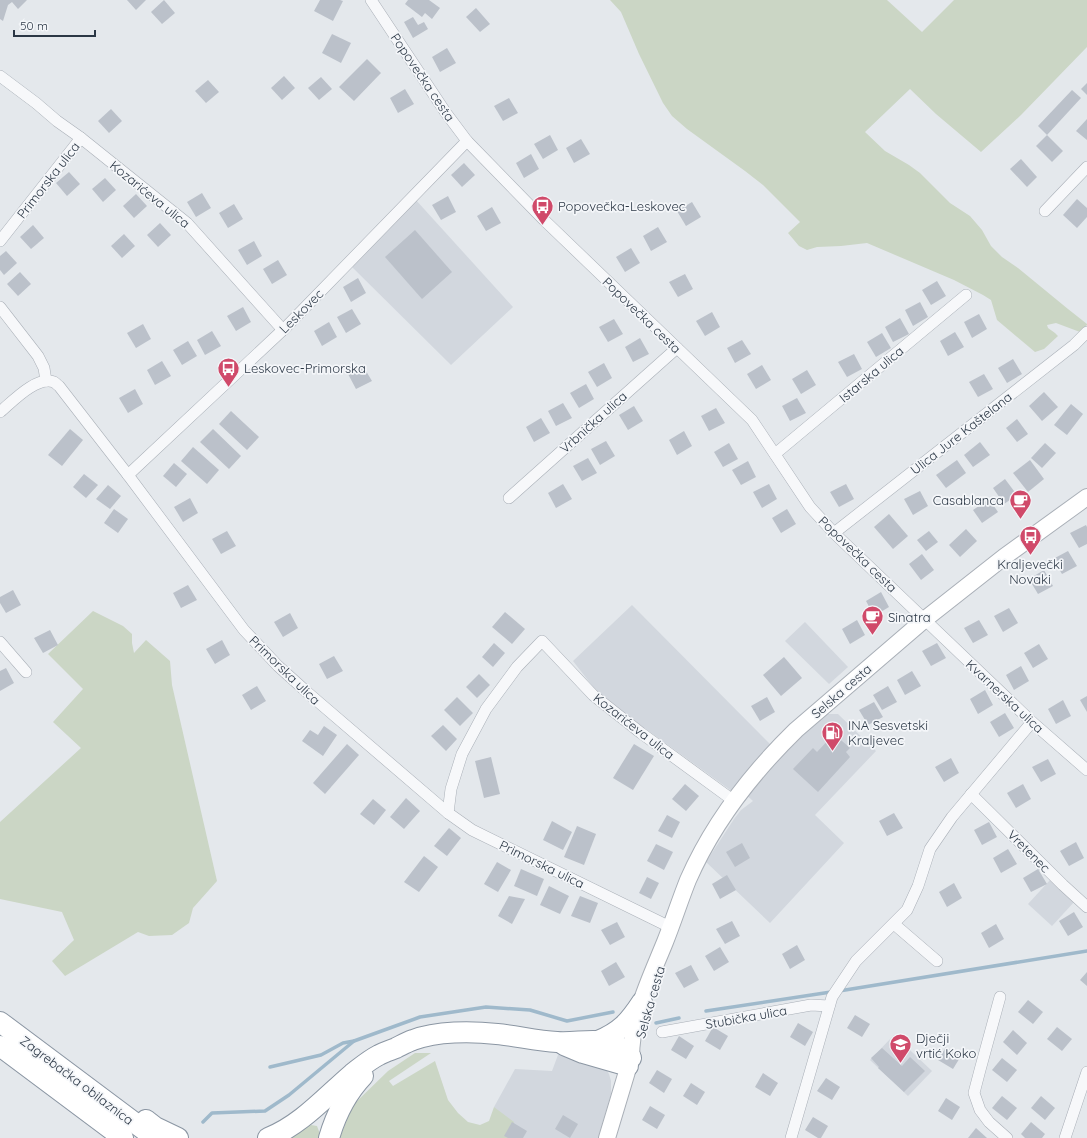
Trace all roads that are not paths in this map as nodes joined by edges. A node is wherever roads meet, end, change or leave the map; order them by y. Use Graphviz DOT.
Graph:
graph roads {
  1 [pos="376,2"];
  2 [pos="0,76"];
  3 [pos="81,138"];
  4 [pos="467,141"];
  5 [pos="1087,167"];
  6 [pos="1045,211"];
  7 [pos="0,241"];
  8 [pos="966,295"];
  9 [pos="0,307"];
  10 [pos="283,330"];
  11 [pos="1087,332"];
  12 [pos="678,348"];
  13 [pos="46,381"];
  14 [pos="0,412"];
  15 [pos="775,454"];
  16 [pos="128,475"];
  17 [pos="1087,497"];
  18 [pos="509,498"];
  19 [pos="834,533"];
  20 [pos="924,620"];
  21 [pos="0,642"];
  22 [pos="26,672"];
  23 [pos="1032,722"];
  24 [pos="1086,768"];
  25 [pos="971,794"];
  26 [pos="734,801"];
  27 [pos="448,813"];
  28 [pos="1087,907"];
  29 [pos="894,924"];
  30 [pos="670,927"];
  31 [pos="664,943"];
  32 [pos="937,961"];
  33 [pos="1000,997"];
  34 [pos="642,1002"];
  35 [pos="831,1002"];
  36 [pos="0,1022"];
  37 [pos="662,1032"];
  38 [pos="598,1041"];
  39 [pos="558,1042"];
  40 [pos="0,1046"];
  41 [pos="394,1049"];
  42 [pos="629,1062"];
  43 [pos="1087,1072"];
  44 [pos="97,1096"];
  45 [pos="123,1138"];
  46 [pos="155,1138"];
  47 [pos="178,1138"];
  48 [pos="268,1138"];
  49 [pos="329,1138"];
  50 [pos="607,1138"];
  51 [pos="791,1138"];
  52 [pos="1007,1138"];
  53 [pos="1065,1138"];
  1 -- 4 [label="street, Popovečka cesta"];
  2 -- 3 [label="street, Kozarićeva ulica"];
  3 -- 7 [label="street, Primorska ulica"];
  3 -- 10 [label="street, Kozarićeva ulica"];
  4 -- 10 [label="street, Leskovec"];
  4 -- 12 [label="street, Popovečka cesta"];
  5 -- 6 [label="street"];
  8 -- 15 [label="street, Istarska ulica"];
  9 -- 13 [label="street"];
  10 -- 16 [label="street, Leskovec"];
  11 -- 19 [label="street, Ulica Jure Kaštelana"];
  12 -- 15 [label="street, Popovečka cesta"];
  12 -- 18 [label="street, Vrbnička ulica"];
  13 -- 14 [label="street"];
  13 -- 16 [label="street, Primorska ulica"];
  15 -- 19 [label="street, Popovečka cesta"];
  16 -- 27 [label="street, Primorska ulica"];
  17 -- 20 [label="main road, Selska cesta"];
  19 -- 20 [label="street, Popovečka cesta"];
  20 -- 23 [label="street, Kvarnerska ulica"];
  20 -- 26 [label="main road, Selska cesta"];
  21 -- 22 [label="street"];
  23 -- 24 [label="street, Kvarnerska ulica"];
  23 -- 25 [label="street"];
  25 -- 28 [label="street, Vretenec"];
  25 -- 29 [label="street"];
  26 -- 27 [label="street, Kozarićeva ulica"];
  26 -- 30 [label="main road, Selska cesta"];
  27 -- 30 [label="street, Primorska ulica"];
  29 -- 32 [label="street"];
  29 -- 35 [label="street"];
  30 -- 31 [label="main road, Selska cesta"];
  31 -- 34 [label="main road, Selska cesta"];
  31 -- 42 [label="main road, Selska cesta"];
  33 -- 52 [label="street"];
  34 -- 38 [label="highway"];
  34 -- 42 [label="main road, Selska cesta"];
  35 -- 37 [label="street, Stubička ulica"];
  35 -- 51 [label="street"];
  36 -- 44 [label="highway, Zagrebačka obilaznica"];
  38 -- 39 [label="highway"];
  38 -- 42 [label="highway"];
  39 -- 41 [label="highway"];
  39 -- 42 [label="highway"];
  40 -- 45 [label="highway, Zagrebačka obilaznica"];
  41 -- 48 [label="highway"];
  41 -- 49 [label="highway"];
  42 -- 50 [label="main road"];
  43 -- 53 [label="street"];
  44 -- 46 [label="highway, Zagrebačka obilaznica"];
  44 -- 47 [label="highway"];
}
